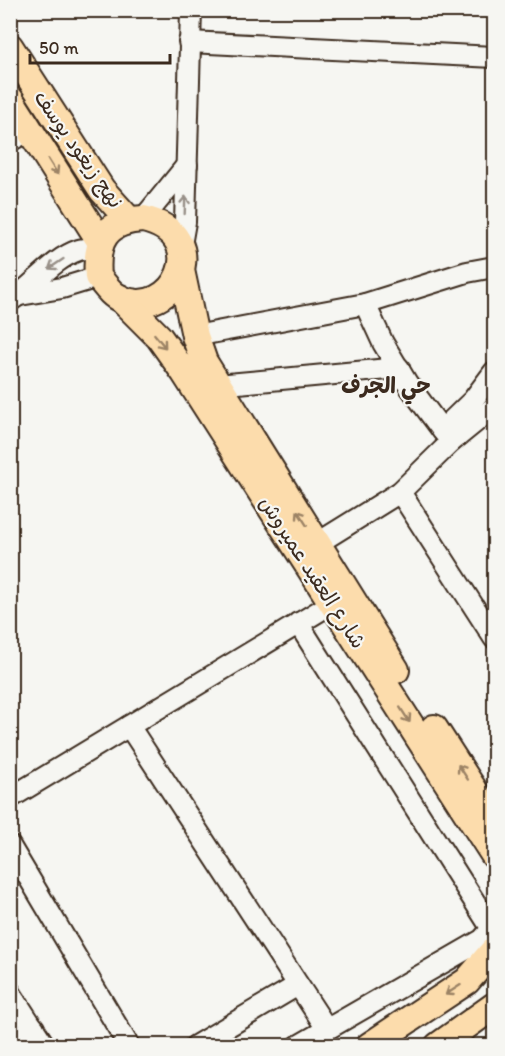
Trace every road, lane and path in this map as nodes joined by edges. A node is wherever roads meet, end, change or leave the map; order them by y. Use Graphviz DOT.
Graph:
graph roads {
  1 [pos="191,10"];
  2 [pos="189,42"];
  3 [pos="10,47"];
  4 [pos="495,57"];
  5 [pos="10,99"];
  6 [pos="20,136"];
  7 [pos="187,165"];
  8 [pos="136,219"];
  9 [pos="99,245"];
  10 [pos="181,258"];
  11 [pos="495,267"];
  12 [pos="98,277"];
  13 [pos="15,298"];
  14 [pos="120,298"];
  15 [pos="365,304"];
  16 [pos="195,336"];
  17 [pos="399,368"];
  18 [pos="495,372"];
  19 [pos="217,385"];
  20 [pos="495,407"];
  21 [pos="447,436"];
  22 [pos="400,492"];
  23 [pos="318,543"];
  24 [pos="341,598"];
  25 [pos="298,623"];
  26 [pos="495,638"];
  27 [pos="129,726"];
  28 [pos="10,798"];
  29 [pos="495,821"];
  30 [pos="10,846"];
  31 [pos="495,855"];
  32 [pos="495,950"];
  33 [pos="298,985"];
  34 [pos="10,992"];
  35 [pos="495,1006"];
  36 [pos="34,1028"];
  37 [pos="327,1029"];
  38 [pos="10,1043"];
  39 [pos="45,1046"];
  40 [pos="129,1046"];
  41 [pos="195,1046"];
  42 [pos="298,1046"];
  43 [pos="369,1046"];
  44 [pos="438,1046"];
  1 -- 2 [label="street"];
  2 -- 4 [label="street"];
  2 -- 7 [label="street"];
  3 -- 8 [label="main road, نهج زيغود يوسف"];
  5 -- 6 [label="main road, نهج زيغود يوسف"];
  6 -- 9 [label="main road, نهج زيغود يوسف, one-way"];
  7 -- 8 [label="street"];
  10 -- 7 [label="street, one-way"];
  8 -- 9 [label="main road"];
  8 -- 10 [label="main road"];
  9 -- 12 [label="main road"];
  9 -- 13 [label="street, one-way"];
  10 -- 14 [label="main road"];
  10 -- 16 [label="main road, شارع العقيد عميروش"];
  11 -- 15 [label="street"];
  12 -- 13 [label="street"];
  12 -- 14 [label="main road"];
  14 -- 24 [label="main road, شارع العقيد عميروش, one-way"];
  15 -- 16 [label="street"];
  15 -- 17 [label="street"];
  16 -- 19 [label="main road, شارع العقيد عميروش"];
  17 -- 19 [label="street"];
  17 -- 21 [label="street"];
  18 -- 21 [label="street"];
  23 -- 19 [label="main road, شارع العقيد عميروش, one-way"];
  20 -- 21 [label="street"];
  21 -- 22 [label="street"];
  22 -- 23 [label="street"];
  22 -- 26 [label="street"];
  23 -- 24 [label="main road, شارع العقيد عميروش"];
  24 -- 25 [label="street"];
  29 -- 24 [label="main road, شارع العقيد عميروش, one-way"];
  24 -- 31 [label="main road, شارع العقيد عميروش, one-way"];
  25 -- 27 [label="street"];
  25 -- 37 [label="street"];
  27 -- 28 [label="street"];
  27 -- 33 [label="street"];
  30 -- 40 [label="street"];
  32 -- 43 [label="main road, one-way"];
  33 -- 37 [label="street"];
  33 -- 41 [label="street"];
  34 -- 36 [label="street"];
  35 -- 44 [label="main road"];
  36 -- 38 [label="street"];
  36 -- 39 [label="street"];
  37 -- 42 [label="street"];
}
